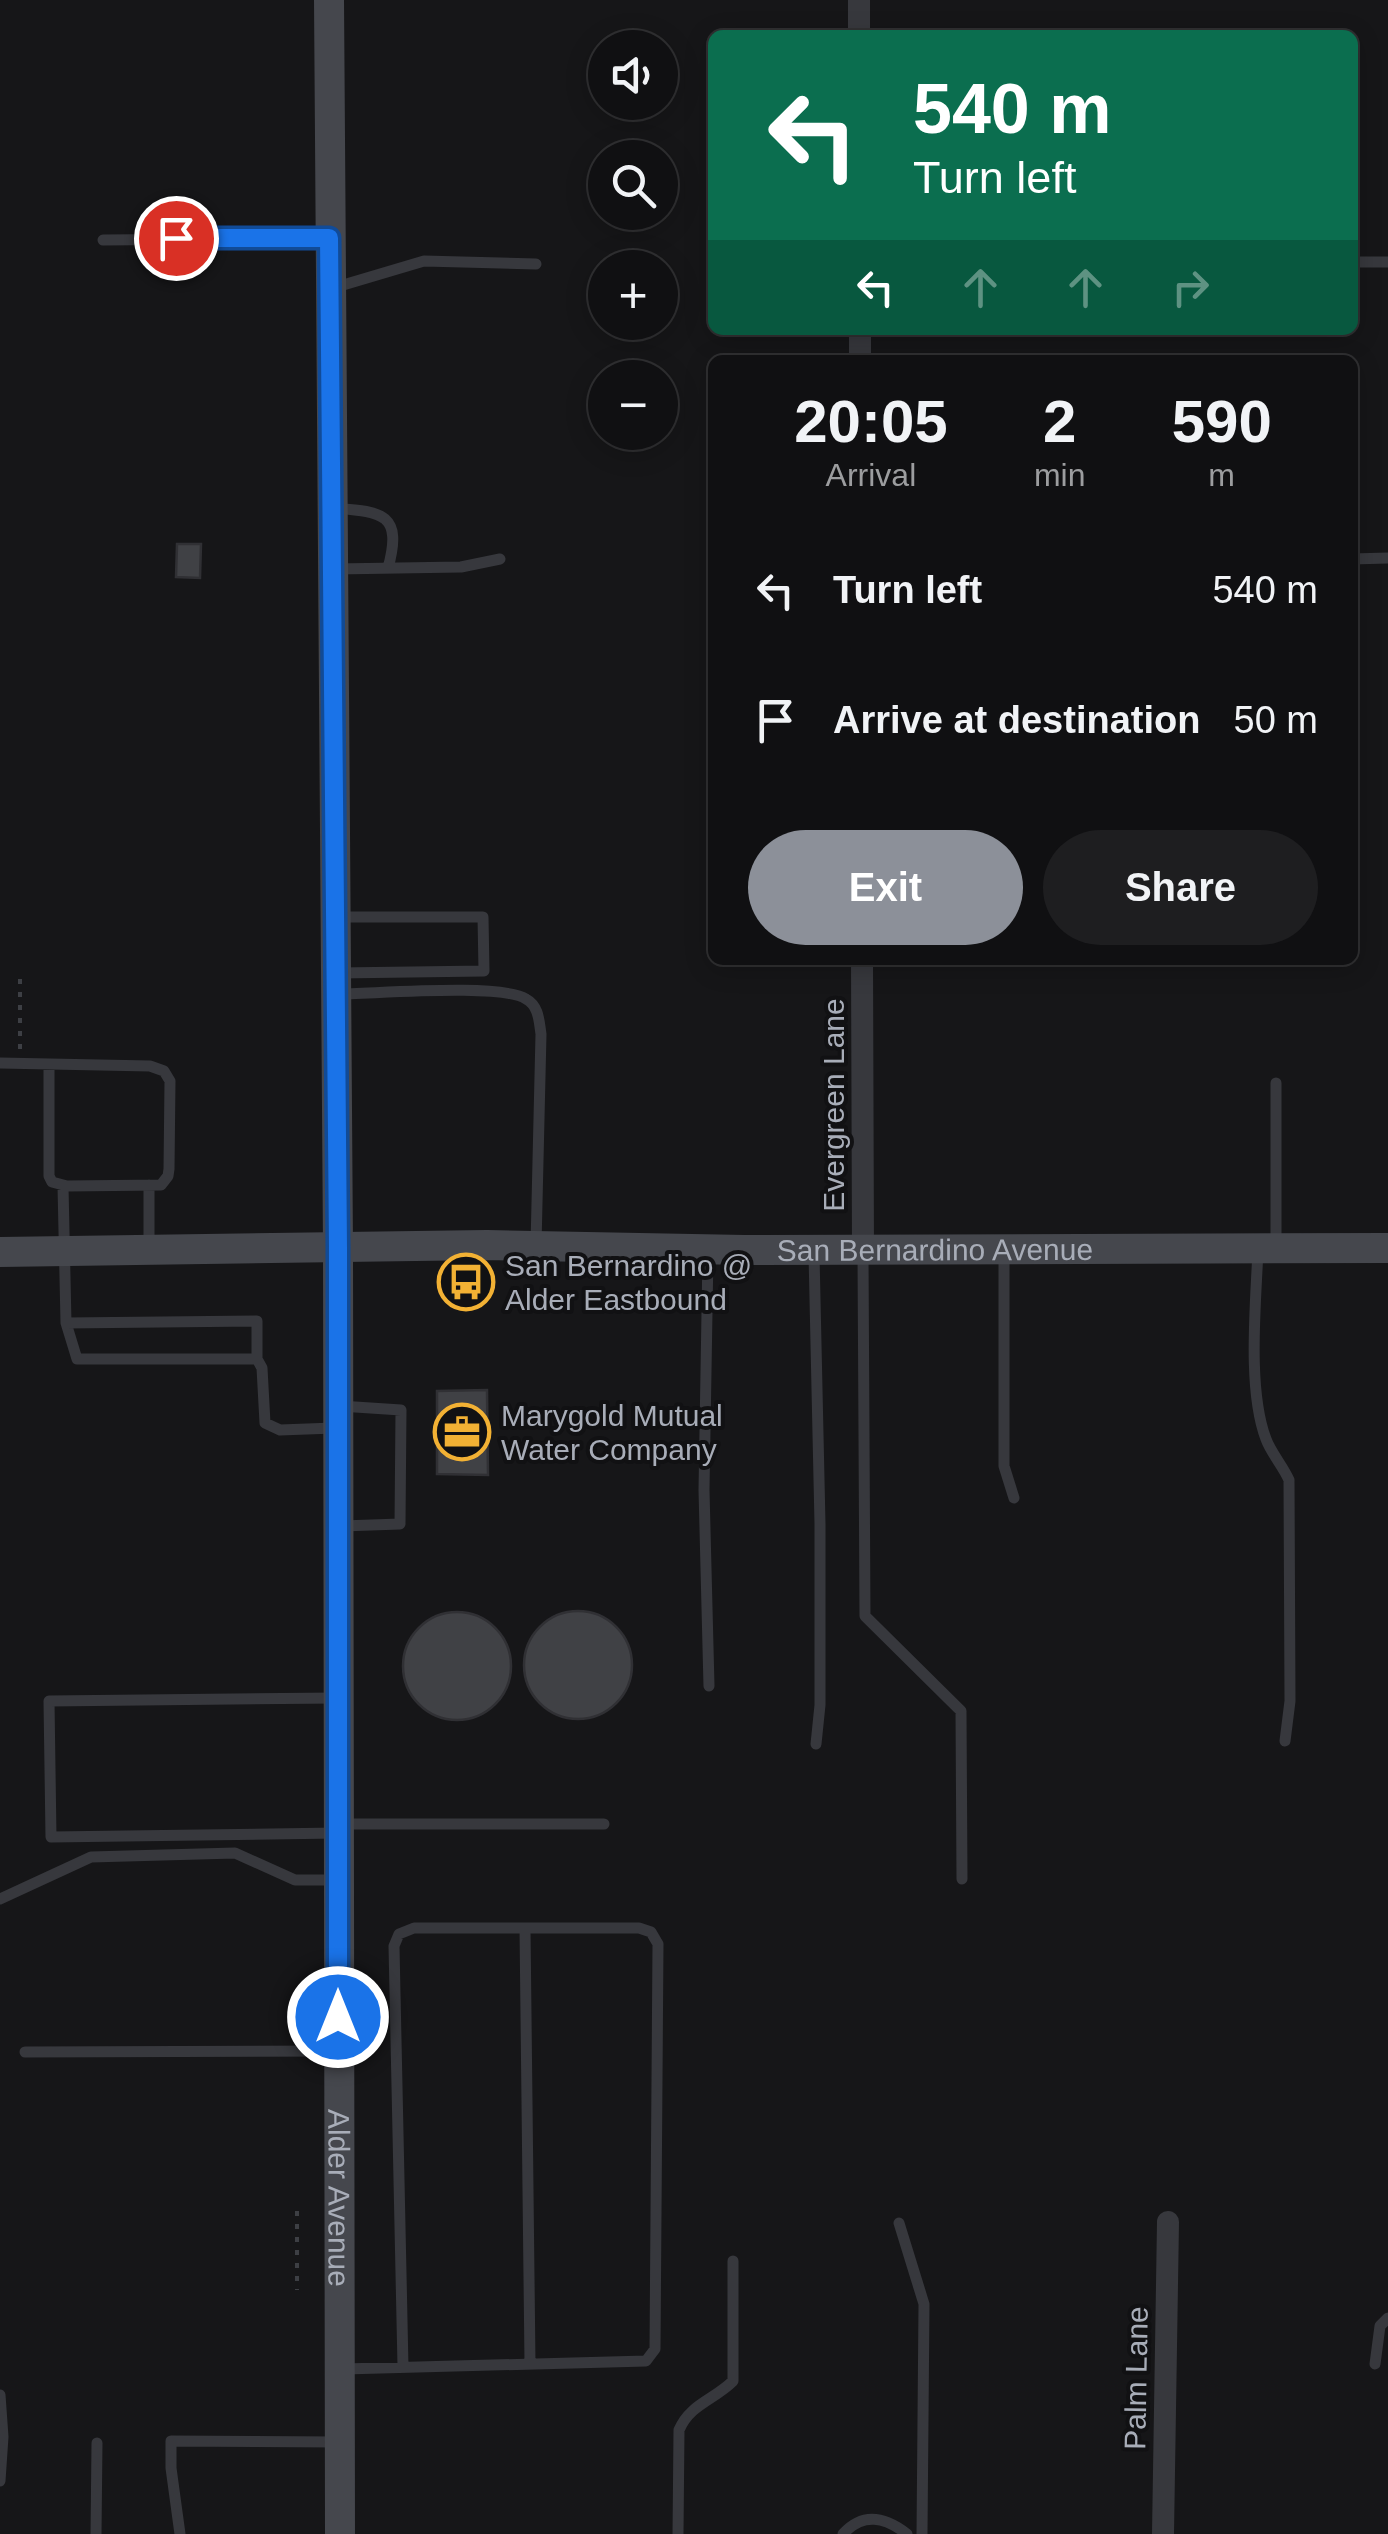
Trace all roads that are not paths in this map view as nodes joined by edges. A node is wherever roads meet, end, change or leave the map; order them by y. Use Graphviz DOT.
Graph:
graph roads {
  1 [pos="328,0"];
  2 [pos="859,0"];
  3 [pos="859,30"];
  4 [pos="329,238"];
  5 [pos="103,240"];
  6 [pos="1358,262"];
  7 [pos="1388,262"];
  8 [pos="536,264"];
  9 [pos="329,290"];
  10 [pos="330,508"];
  11 [pos="500,558"];
  12 [pos="1388,558"];
  13 [pos="1358,560"];
  14 [pos="388,568"];
  15 [pos="331,570"];
  16 [pos="333,916"];
  17 [pos="862,965"];
  18 [pos="334,984"];
  19 [pos="0,1063"];
  20 [pos="49,1065"];
  21 [pos="1276,1083"];
  22 [pos="148,1185"];
  23 [pos="63,1186"];
  24 [pos="536,1246"];
  25 [pos="338,1247"];
  26 [pos="1388,1248"];
  27 [pos="708,1249"];
  28 [pos="1004,1249"];
  29 [pos="1267,1249"];
  30 [pos="149,1250"];
  31 [pos="814,1250"];
  32 [pos="863,1250"];
  33 [pos="66,1251"];
  34 [pos="0,1252"];
  35 [pos="66,1323"];
  36 [pos="257,1358"];
  37 [pos="336,1417"];
  38 [pos="1014,1498"];
  39 [pos="336,1526"];
  40 [pos="709,1686"];
  41 [pos="337,1698"];
  42 [pos="1285,1742"];
  43 [pos="816,1744"];
  44 [pos="604,1824"];
  45 [pos="338,1829"];
  46 [pos="962,1879"];
  47 [pos="338,1880"];
  48 [pos="0,1898"];
  49 [pos="525,1928"];
  50 [pos="338,2051"];
  51 [pos="25,2052"];
  52 [pos="1168,2222"];
  53 [pos="899,2223"];
  54 [pos="733,2261"];
  55 [pos="1388,2318"];
  56 [pos="530,2364"];
  57 [pos="1375,2364"];
  58 [pos="403,2367"];
  59 [pos="339,2369"];
  60 [pos="0,2395"];
  61 [pos="97,2442"];
  62 [pos="340,2442"];
  63 [pos="0,2481"];
  64 [pos="96,2534"];
  65 [pos="180,2534"];
  66 [pos="340,2534"];
  67 [pos="678,2534"];
  68 [pos="844,2534"];
  69 [pos="907,2534"];
  70 [pos="922,2534"];
  71 [pos="1163,2534"];
  1 -- 4 [label="main road, Alder Avenue"];
  2 -- 3 [label="street"];
  4 -- 5 [label="lane"];
  4 -- 9 [label="main road, Alder Avenue"];
  6 -- 7 [label="lane"];
  8 -- 9 [label="lane"];
  9 -- 10 [label="main road, Alder Avenue"];
  10 -- 14 [label="lane"];
  10 -- 15 [label="main road, Alder Avenue"];
  11 -- 14 [label="lane"];
  12 -- 13 [label="lane"];
  14 -- 15 [label="lane"];
  15 -- 16 [label="main road, Alder Avenue"];
  16 -- 18 [label="main road, Alder Avenue"];
  16 -- 18 [label="lane"];
  17 -- 32 [label="street, Evergreen Lane"];
  18 -- 24 [label="lane"];
  18 -- 25 [label="main road, Alder Avenue"];
  19 -- 20 [label="lane"];
  20 -- 22 [label="lane"];
  20 -- 23 [label="lane"];
  21 -- 29 [label="lane"];
  22 -- 23 [label="lane"];
  22 -- 30 [label="lane"];
  23 -- 33 [label="lane"];
  24 -- 25 [label="main road, San Bernardino Avenue"];
  24 -- 27 [label="main road, San Bernardino Avenue"];
  25 -- 30 [label="main road, San Bernardino Avenue"];
  25 -- 37 [label="main road, Alder Avenue"];
  26 -- 29 [label="main road, San Bernardino Avenue"];
  27 -- 31 [label="main road, San Bernardino Avenue"];
  27 -- 40 [label="lane"];
  28 -- 29 [label="main road, San Bernardino Avenue"];
  28 -- 32 [label="main road, San Bernardino Avenue"];
  28 -- 38 [label="lane"];
  29 -- 42 [label="lane"];
  30 -- 33 [label="main road, San Bernardino Avenue"];
  31 -- 32 [label="main road, San Bernardino Avenue"];
  31 -- 43 [label="lane"];
  32 -- 46 [label="lane"];
  33 -- 34 [label="main road, San Bernardino Avenue"];
  33 -- 35 [label="lane"];
  35 -- 36 [label="lane"];
  35 -- 36 [label="lane"];
  36 -- 37 [label="lane"];
  37 -- 39 [label="main road, Alder Avenue"];
  37 -- 39 [label="lane"];
  39 -- 41 [label="main road, Alder Avenue"];
  41 -- 45 [label="main road, Alder Avenue"];
  41 -- 45 [label="lane"];
  44 -- 45 [label="lane"];
  45 -- 47 [label="main road, Alder Avenue"];
  47 -- 48 [label="lane"];
  47 -- 50 [label="main road, Alder Avenue"];
  49 -- 56 [label="lane"];
  49 -- 56 [label="lane"];
  49 -- 58 [label="lane"];
  50 -- 51 [label="lane"];
  50 -- 59 [label="main road, Alder Avenue"];
  52 -- 71 [label="street, Palm Lane"];
  53 -- 70 [label="lane"];
  54 -- 67 [label="lane"];
  55 -- 57 [label="lane"];
  56 -- 58 [label="lane"];
  58 -- 59 [label="lane"];
  59 -- 62 [label="main road, Alder Avenue"];
  60 -- 63 [label="lane"];
  61 -- 64 [label="lane"];
  62 -- 65 [label="lane"];
  62 -- 66 [label="main road, Alder Avenue"];
  68 -- 69 [label="lane"];
}
